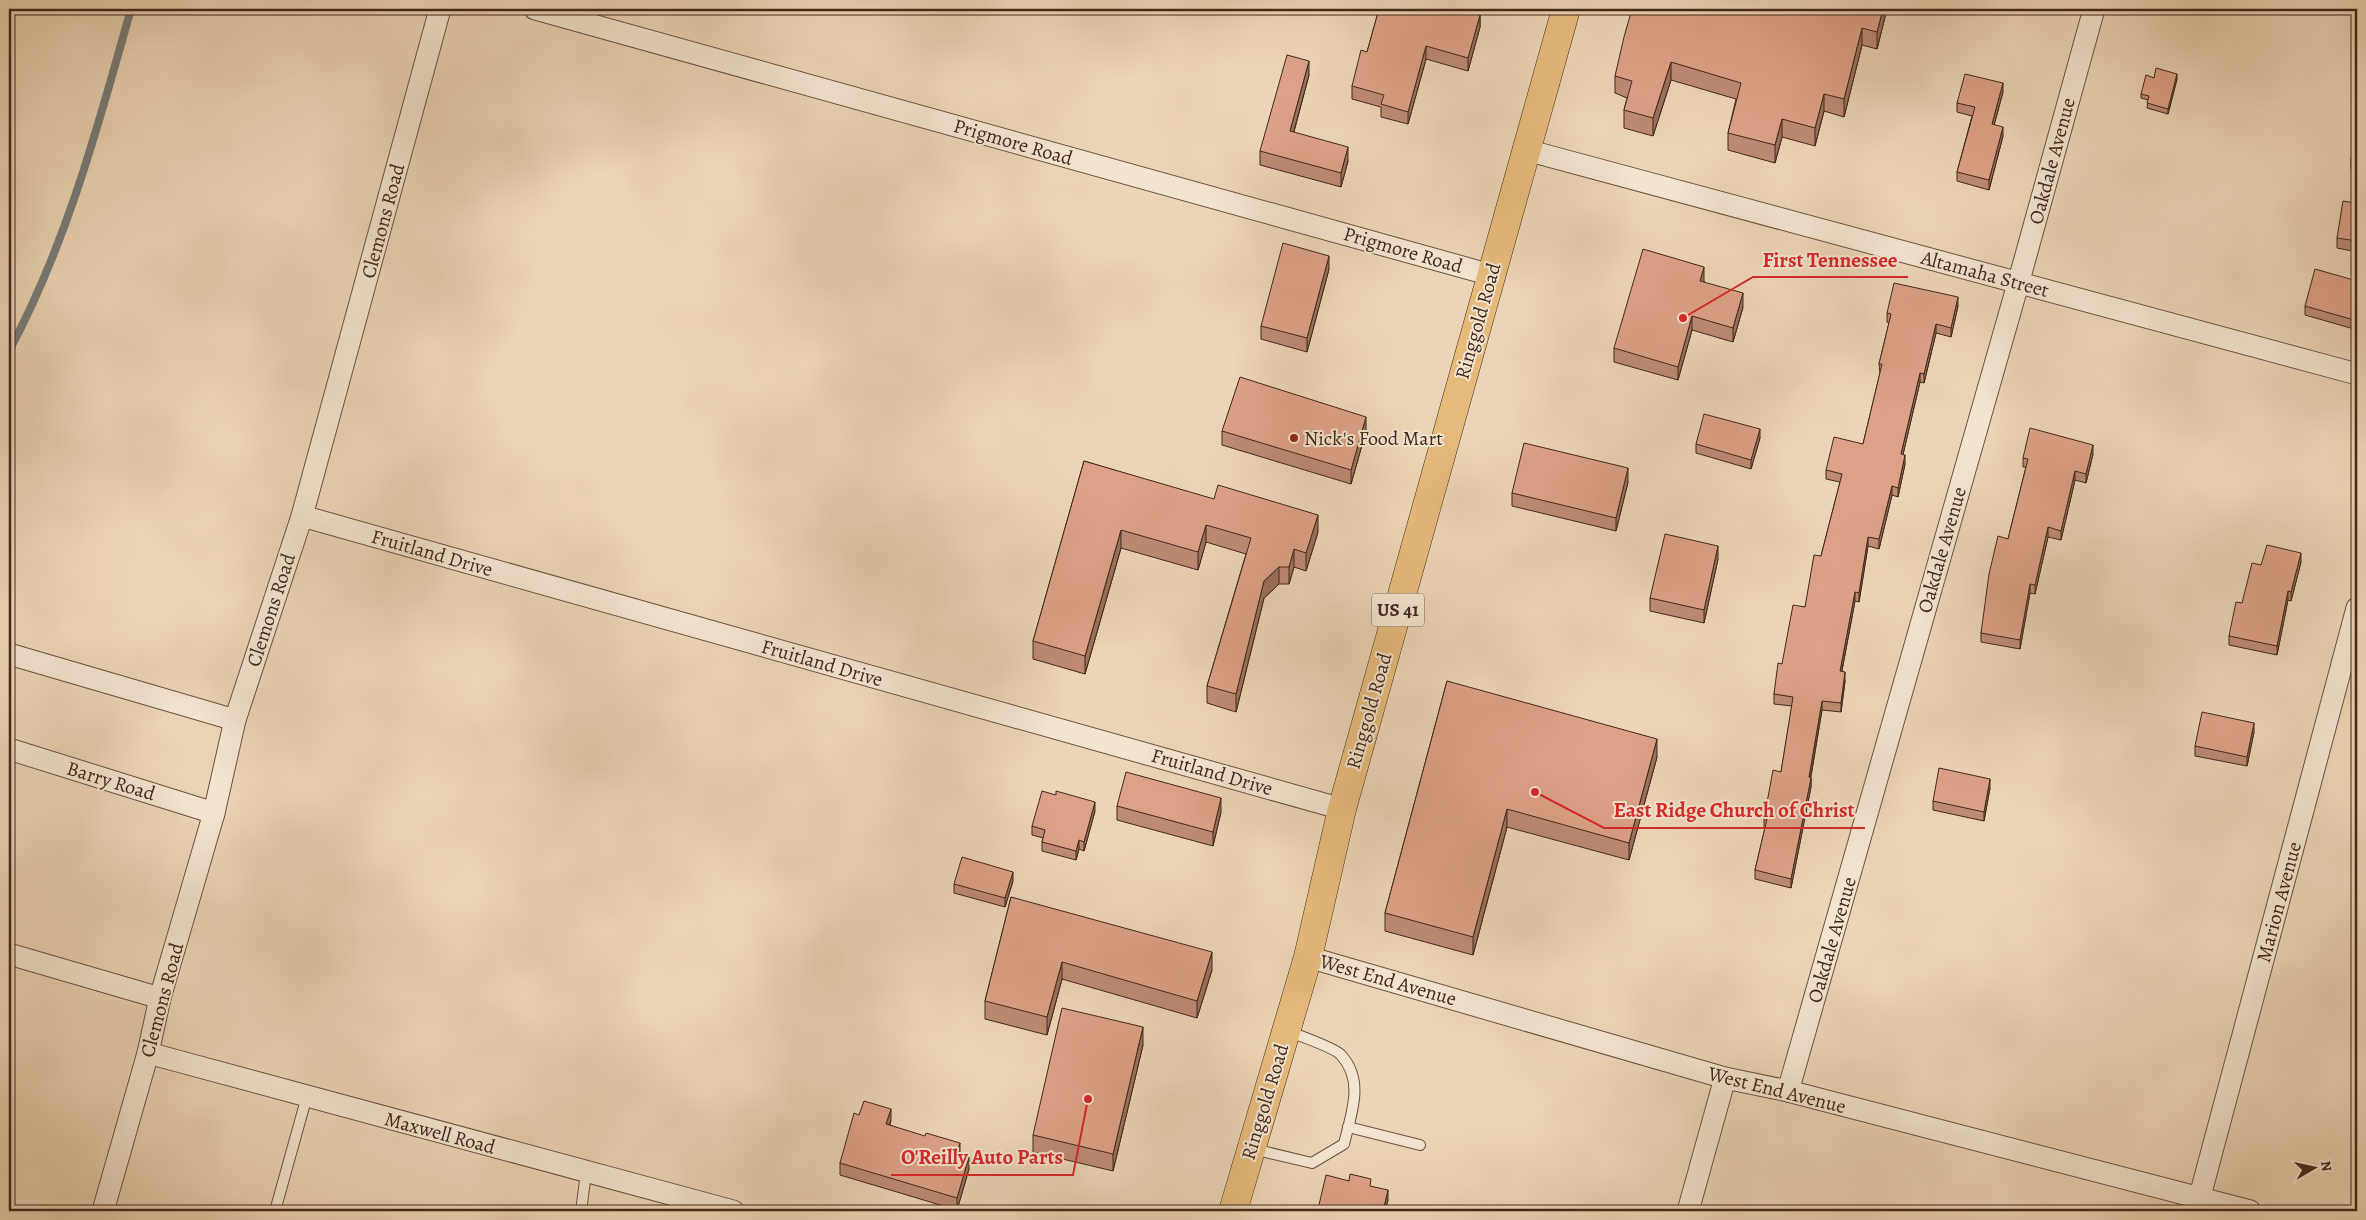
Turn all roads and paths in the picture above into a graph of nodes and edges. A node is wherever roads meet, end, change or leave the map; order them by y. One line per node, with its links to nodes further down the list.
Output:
1 (440, 9): 9 (street, Clemons Road)
2 (535, 9): 6 (street, Prigmore Road)
3 (1566, 9): 5 (main road, Ringgold Road / US 41)
4 (2094, 9): 7 (street, Oakdale Avenue)
5 (1526, 150): 6 (main road, Ringgold Road / US 41); 7 (street, Altamaha Street)
6 (1491, 274): 14 (main road, Ringgold Road / US 41)
7 (2018, 284): 8 (street, Altamaha Street); 22 (street, Oakdale Avenue)
8 (2357, 374)
9 (302, 516): 12 (street, Clemons Road); 14 (street, Fruitland Drive)
10 (2357, 608): 28 (street, Marion Avenue)
11 (9, 654): 12 (street)
12 (235, 720): 15 (street, Clemons Road)
13 (9, 749): 15 (street, Barry Road)
14 (1342, 809): 17 (main road, Ringgold Road / US 41)
15 (214, 813): 18 (street, Clemons Road)
16 (9, 954): 18 (street)
17 (1308, 957): 19 (main road, Ringgold Road / US 41); 21 (street, West End Avenue)
18 (160, 998): 20 (street, Clemons Road)
19 (1286, 1030): 24 (lane); 26 (main road, Ringgold Road / US 41)
20 (148, 1053): 23 (street, Maxwell Road); 29 (street, Clemons Road)
21 (1725, 1078): 22 (street, West End Avenue); 34 (street)
22 (1788, 1091): 28 (street, West End Avenue)
23 (306, 1096): 27 (street, Maxwell Road); 30 (lane)
24 (1348, 1127): 25 (lane); 26 (lane)
25 (1420, 1145)
26 (1252, 1149): 33 (main road, Ringgold Road / US 41)
27 (586, 1173): 31 (lane); 32 (street, Maxwell Road)
28 (2200, 1196): 35 (street, West End Avenue)
29 (103, 1211)
30 (275, 1211)
31 (581, 1211)
32 (733, 1211)
33 (1233, 1211)
34 (1688, 1211)
35 (2250, 1211)

